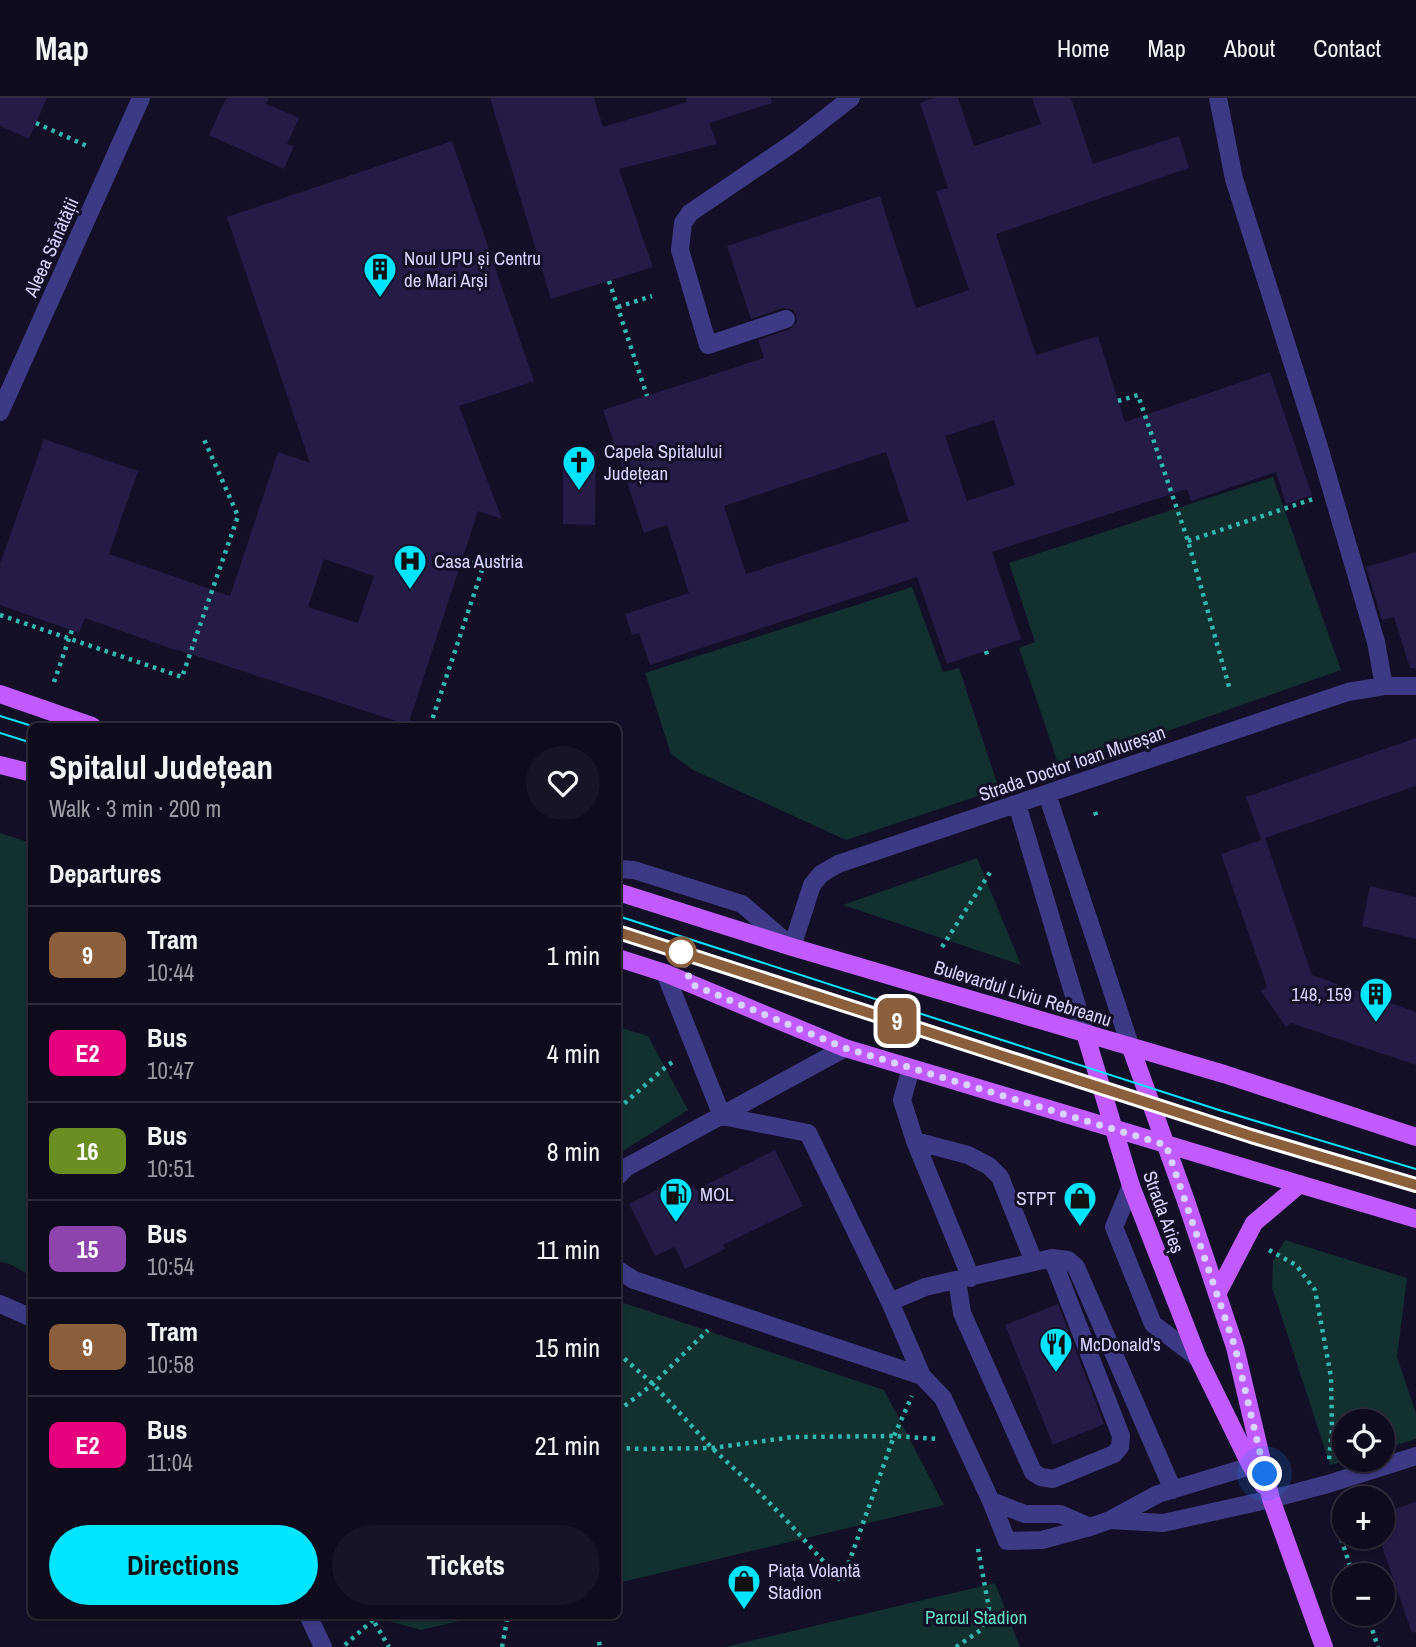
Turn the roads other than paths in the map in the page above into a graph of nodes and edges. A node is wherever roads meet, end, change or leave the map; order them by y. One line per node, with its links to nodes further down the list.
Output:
1 (141, 98): 5 (street, Aleea Sănătății)
2 (851, 98): 4 (street)
3 (1218, 98): 6 (street)
4 (786, 319)
5 (0, 412)
6 (1384, 685): 7 (street, Strada Doctor Ioan Mureșan); 12 (street, Strada Doctor Ioan Mureșan)
7 (1416, 685)
8 (0, 694): 9 (main road)
9 (83, 723)
10 (0, 765): 11 (main road)
11 (28, 772)
12 (1047, 794): 13 (street, Strada Doctor Ioan Mureșan); 21 (street, Strada Arieș)
13 (1017, 804): 16 (street, Strada Doctor Ioan Mureșan); 19 (street, Strada Arieș)
14 (621, 869): 16 (street)
15 (621, 893): 16 (main road, Bulevardul Liviu Rebreanu)
16 (792, 947): 19 (main road, Bulevardul Liviu Rebreanu)
17 (621, 959): 18 (main road)
18 (665, 973): 20 (main road); 23 (street)
19 (1085, 1033): 21 (main road, Bulevardul Liviu Rebreanu); 24 (main road, Strada Arieș)
20 (845, 1048): 22 (main road); 23 (street)
21 (1131, 1048): 25 (main road, Bulevardul Liviu Rebreanu); 27 (main road, Strada Arieș)
22 (911, 1068): 24 (main road); 26 (street)
23 (722, 1116): 28 (street); 37 (street)
24 (1114, 1129): 27 (main road); 30 (main road, Strada Arieș)
25 (1416, 1137)
26 (915, 1141): 33 (street); 35 (street)
27 (1166, 1145): 29 (main road); 36 (main road, Strada Arieș)
28 (621, 1172)
29 (1300, 1184): 31 (main road); 36 (main road)
30 (1131, 1186): 40 (main road, Strada Arieș); 40 (street)
31 (1416, 1219)
32 (1052, 1258): 33 (street); 35 (street); 44 (street)
33 (1034, 1262): 35 (street)
34 (621, 1272): 41 (street)
35 (964, 1279): 37 (street)
36 (1217, 1294): 45 (main road, Strada Arieș)
37 (890, 1302): 41 (street)
38 (0, 1304): 39 (street)
39 (28, 1316)
40 (1198, 1358): 43 (main road, Strada Arieș)
41 (922, 1376): 46 (street)
42 (1416, 1456): 45 (street)
43 (1251, 1466): 44 (street); 45 (main road, Strada Arieș)
44 (1173, 1490): 47 (street)
45 (1271, 1499): 47 (street); 51 (main road, Strada Arieș)
46 (991, 1501): 48 (street); 48 (street)
47 (1110, 1520): 48 (street)
48 (1090, 1527)
49 (310, 1619): 50 (street)
50 (323, 1647)
51 (1324, 1647)

